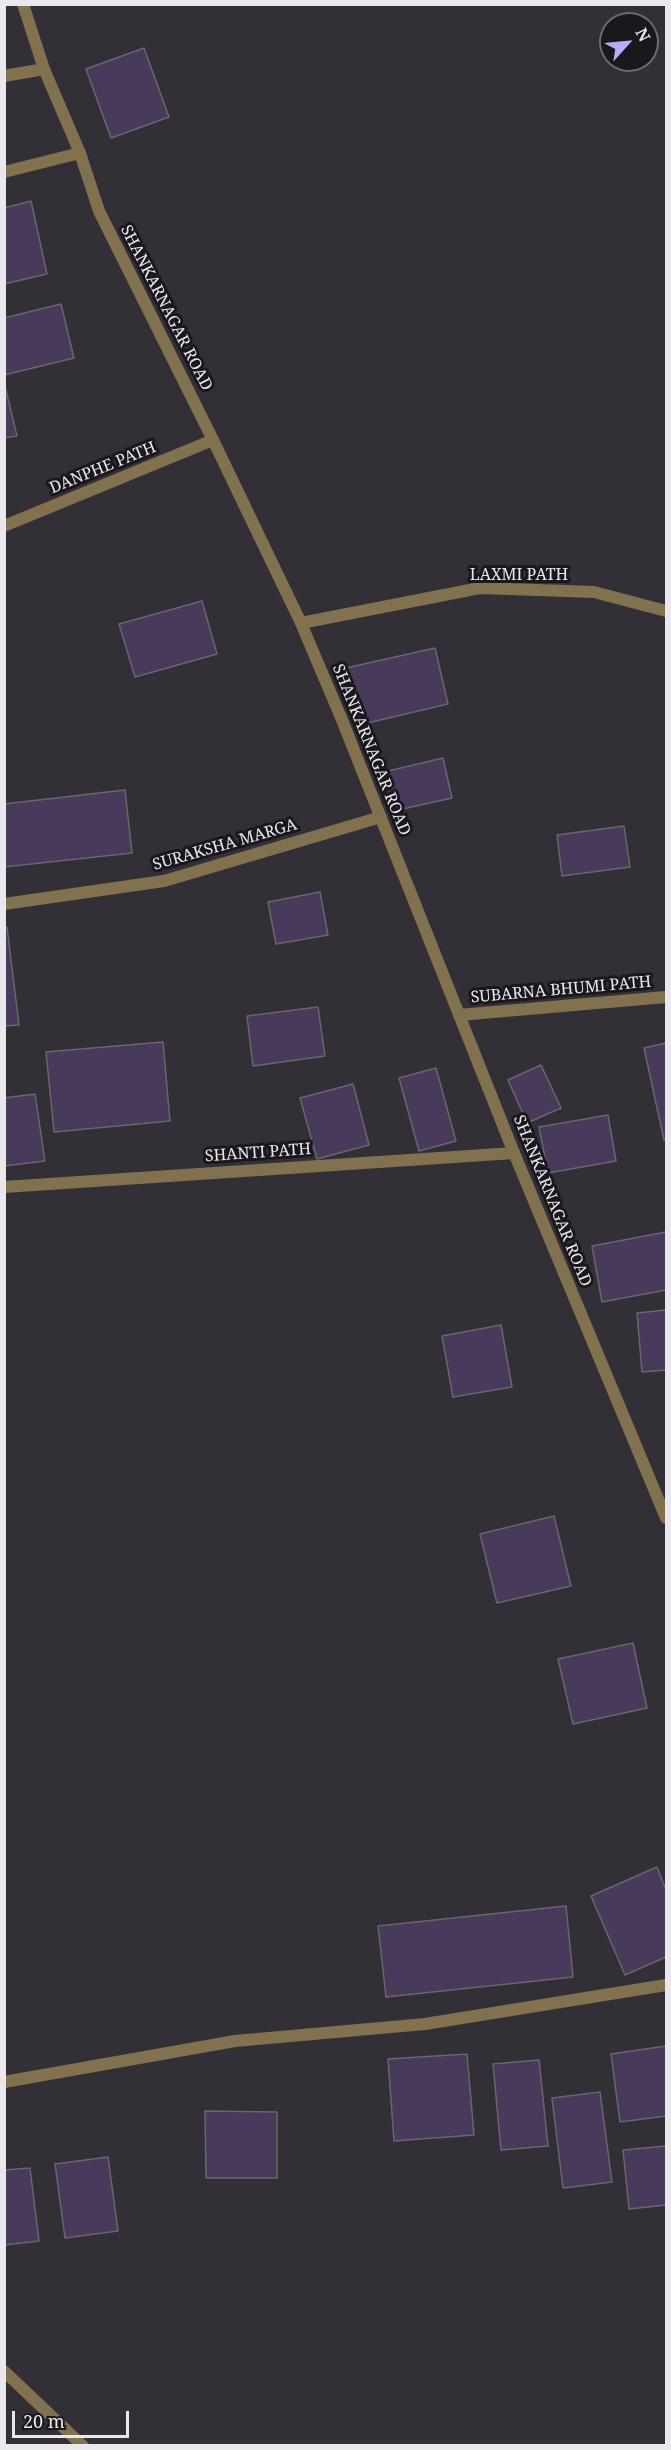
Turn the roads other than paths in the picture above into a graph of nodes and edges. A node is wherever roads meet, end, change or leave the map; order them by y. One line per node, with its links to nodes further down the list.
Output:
1 (23, 4): 2 (street, SHANKARNAGAR ROAD)
2 (44, 69): 3 (street); 4 (street, SHANKARNAGAR ROAD)
3 (4, 76)
4 (80, 153): 5 (street); 6 (street, SHANKARNAGAR ROAD)
5 (4, 172)
6 (213, 440): 7 (street, DANPHE PATH); 9 (street, SHANKARNAGAR ROAD)
7 (4, 526)
8 (666, 611): 9 (street, LAXMI PATH)
9 (301, 623): 10 (street, SHANKARNAGAR ROAD)
10 (381, 817): 11 (street, SURAKSHA MARGA); 13 (street, SHANKARNAGAR ROAD)
11 (4, 904)
12 (666, 997): 13 (street, SUBARNA BHUMI PATH)
13 (459, 1016): 14 (street, SHANKARNAGAR ROAD)
14 (514, 1153): 15 (street, SHANTI PATH); 16 (street, SHANKARNAGAR ROAD)
15 (4, 1187)
16 (666, 1518)
17 (666, 1985): 18 (street)
18 (4, 2082)
19 (4, 2371): 20 (street)
20 (83, 2445)

